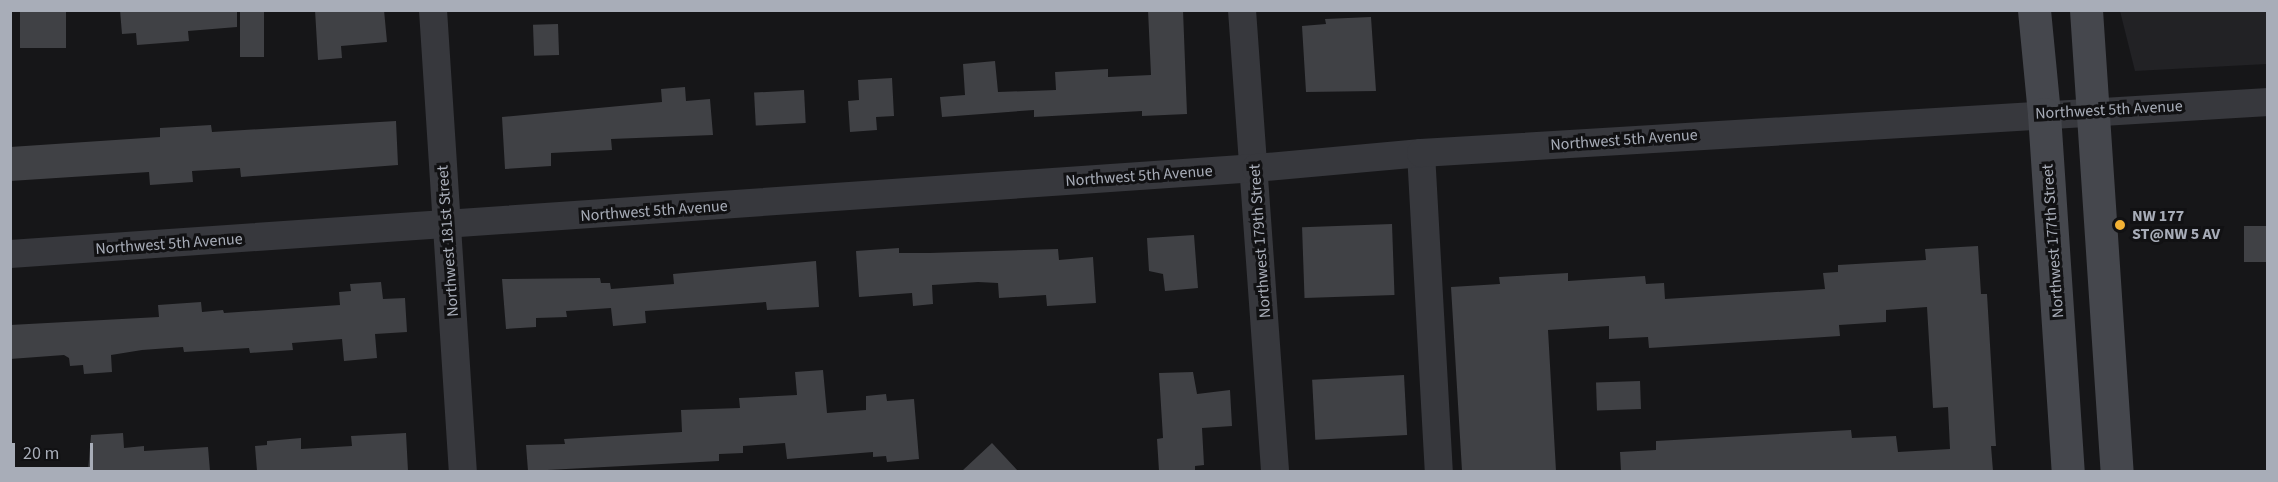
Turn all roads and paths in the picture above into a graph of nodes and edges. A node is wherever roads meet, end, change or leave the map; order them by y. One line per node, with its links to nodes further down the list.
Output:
1 (433, 10): 10 (street, Northwest 181st Street)
2 (1242, 10): 9 (street, Northwest 179th Street)
3 (2034, 10): 7 (street, Northwest 177th Street)
4 (2086, 10): 6 (street)
5 (2268, 102): 6 (street, Northwest 5th Avenue)
6 (2094, 111): 7 (street, Northwest 5th Avenue); 16 (street)
7 (2044, 114): 8 (street, Northwest 5th Avenue); 15 (street, Northwest 177th Street)
8 (1421, 153): 9 (street, Northwest 5th Avenue); 14 (street)
9 (1256, 168): 10 (street, Northwest 5th Avenue); 13 (street, Northwest 179th Street)
10 (447, 225): 11 (street, Northwest 5th Avenue); 12 (street, Northwest 181st Street)
11 (10, 254)
12 (463, 471)
13 (1275, 471)
14 (1439, 471)
15 (2068, 471)
16 (2116, 471)

